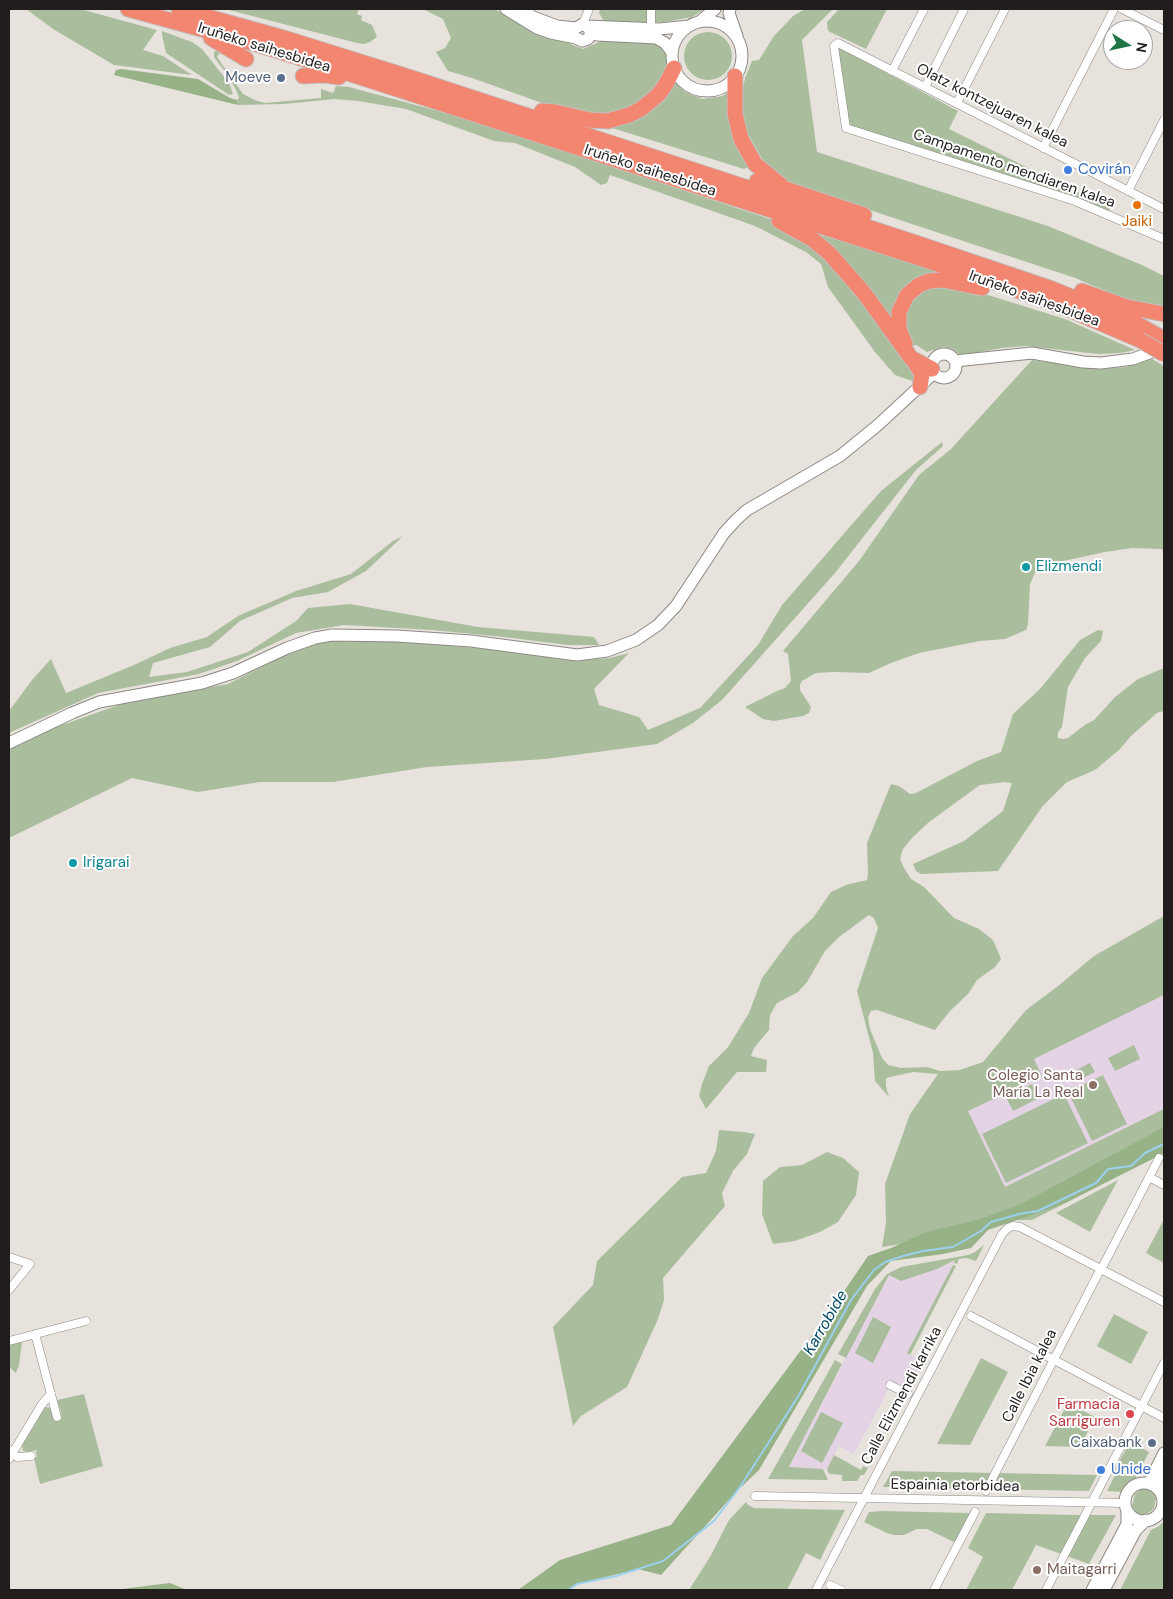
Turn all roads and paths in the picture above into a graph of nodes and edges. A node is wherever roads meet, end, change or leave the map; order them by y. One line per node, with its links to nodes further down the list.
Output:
1 (128, 9): 17 (highway, Iruñeko saihesbidea)
2 (179, 9): 14 (highway, Iruñeko saihesbidea)
3 (506, 9): 18 (street)
4 (523, 9): 18 (street)
5 (589, 9): 18 (street)
6 (651, 9): 15 (street)
7 (715, 9): 16 (street)
8 (730, 9): 20 (street)
9 (924, 9): 25 (street)
10 (964, 9): 29 (street)
11 (1006, 9): 30 (street)
12 (1114, 9): 33 (street)
13 (1122, 9): 19 (street)
14 (212, 18): 31 (highway); 41 (highway, Iruñeko saihesbidea)
15 (651, 24)
16 (694, 24): 18 (street); 20 (street); 22 (street)
17 (196, 27): 23 (highway); 28 (highway, Iruñeko saihesbidea)
18 (582, 30): 22 (street)
19 (1164, 30)
20 (739, 43): 27 (street)
21 (834, 46): 25 (street, Olatz kontzejuaren kalea); 38 (street, Campamento mendiaren kalea)
22 (672, 52): 24 (street)
23 (246, 59)
24 (674, 68): 27 (street); 31 (highway)
25 (892, 71): 29 (street, Olatz kontzejuaren kalea)
26 (303, 76): 28 (highway)
27 (735, 76): 35 (highway)
28 (368, 79): 34 (highway, Iruñeko saihesbidea)
29 (925, 87): 30 (street, Olatz kontzejuaren kalea)
30 (957, 103): 33 (street, Olatz kontzejuaren kalea)
31 (542, 111): 35 (highway)
32 (1164, 120): 36 (street)
33 (1043, 148): 36 (street, Olatz kontzejuaren kalea)
34 (674, 178): 42 (highway, Iruñeko saihesbidea); 47 (highway)
35 (786, 189): 39 (highway)
36 (1128, 191): 37 (street, Olatz kontzejuaren kalea)
37 (1164, 209)
38 (1164, 239)
39 (1101, 297): 40 (highway); 41 (highway)
40 (1164, 314)
41 (1137, 324): 43 (highway, Iruñeko saihesbidea)
42 (1123, 332): 43 (highway, Iruñeko saihesbidea); 49 (highway)
43 (1145, 336): 44 (highway, Iruñeko saihesbidea); 46 (highway, Iruñeko saihesbidea, bridge)
44 (1164, 339)
45 (1164, 348): 48 (street)
46 (1164, 354)
47 (912, 360): 49 (highway); 50 (highway)
48 (955, 365): 49 (street); 49 (street)
49 (935, 370): 50 (street); 51 (street)
50 (920, 387): 51 (street)
51 (904, 402): 52 (street)
52 (9, 743)
53 (1159, 1158): 54 (street)
54 (1149, 1177): 55 (street); 57 (street)
55 (1164, 1185)
56 (9, 1257): 59 (street)
57 (1104, 1264)
58 (1098, 1274): 65 (street, Calle Ibia kalea)
59 (9, 1290)
60 (1164, 1302): 80 (street, Calle Elizmendi karrika)
61 (971, 1316): 65 (street)
62 (86, 1321): 63 (street)
63 (35, 1334): 64 (street); 68 (street)
64 (9, 1341)
65 (1054, 1360): 70 (street); 78 (street, Calle Ibia kalea)
66 (1164, 1363): 70 (street)
67 (890, 1385): 69 (street, Calle Elizmendi karrika)
68 (51, 1394): 71 (street); 74 (street)
69 (908, 1394)
70 (1142, 1406): 72 (street); 89 (street)
71 (58, 1417)
72 (1164, 1418)
73 (1164, 1452): 77 (street)
74 (10, 1454): 75 (street)
75 (31, 1456)
76 (1164, 1473): 77 (street)
77 (1153, 1486): 81 (street); 82 (street)
78 (986, 1491)
79 (755, 1496): 80 (street, Espainia etorbidea)
80 (864, 1498): 82 (street, Espainia etorbidea); 86 (street, Calle Elizmendi karrika)
81 (1164, 1501): 84 (street)
82 (1126, 1507): 84 (street); 90 (street)
83 (975, 1512): 88 (street)
84 (1146, 1520): 91 (street)
85 (830, 1585): 87 (street)
86 (816, 1590)
87 (841, 1590)
88 (934, 1590)
89 (1046, 1590)
90 (1092, 1590)
91 (1104, 1590)

